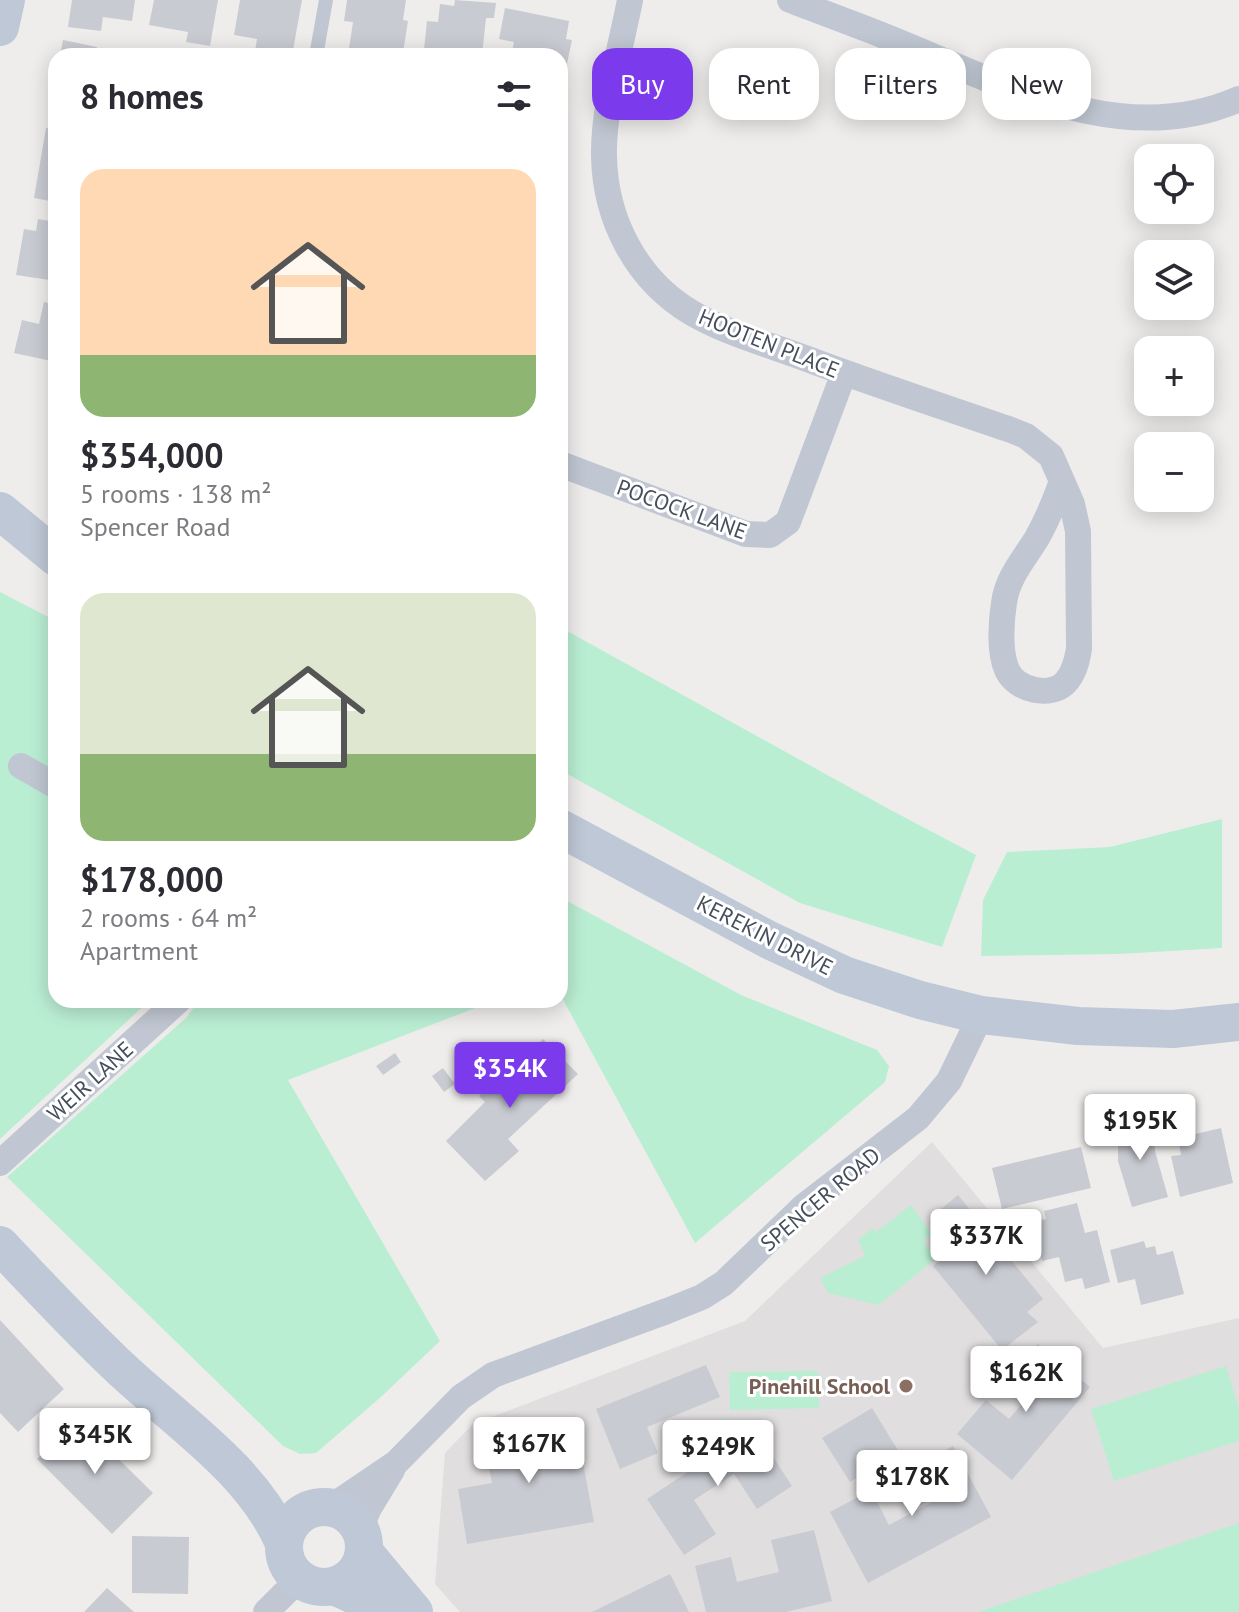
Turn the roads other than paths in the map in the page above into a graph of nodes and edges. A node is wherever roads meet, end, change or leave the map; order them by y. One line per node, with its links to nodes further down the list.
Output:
1 (6, 0): 5 (street)
2 (326, 0): 6 (lane)
3 (630, 0): 8 (street, HOOTEN PLACE)
4 (790, 0): 7 (street)
5 (0, 27)
6 (317, 48)
7 (1239, 99)
8 (844, 373): 9 (street, POCOCK LANE); 10 (street, HOOTEN PLACE)
9 (568, 467)
10 (1062, 481): 10 (street, HOOTEN PLACE)
11 (0, 511): 13 (street)
12 (0, 543): 14 (street)
13 (48, 551)
14 (48, 555)
15 (21, 766): 16 (street)
16 (48, 781)
17 (568, 832): 19 (street, KEREKIN DRIVE)
18 (170, 1008): 21 (street, WEIR LANE)
19 (981, 1015): 20 (street); 24 (street, SPENCER ROAD)
20 (1239, 1022)
21 (0, 1163)
22 (0, 1245): 23 (street)
23 (248, 1486): 24 (street); 25 (street)
24 (341, 1524): 25 (street); 26 (street); 29 (street)
25 (283, 1541): 26 (street)
26 (316, 1582): 27 (street); 28 (street)
27 (266, 1612)
28 (371, 1612)
29 (414, 1612)

